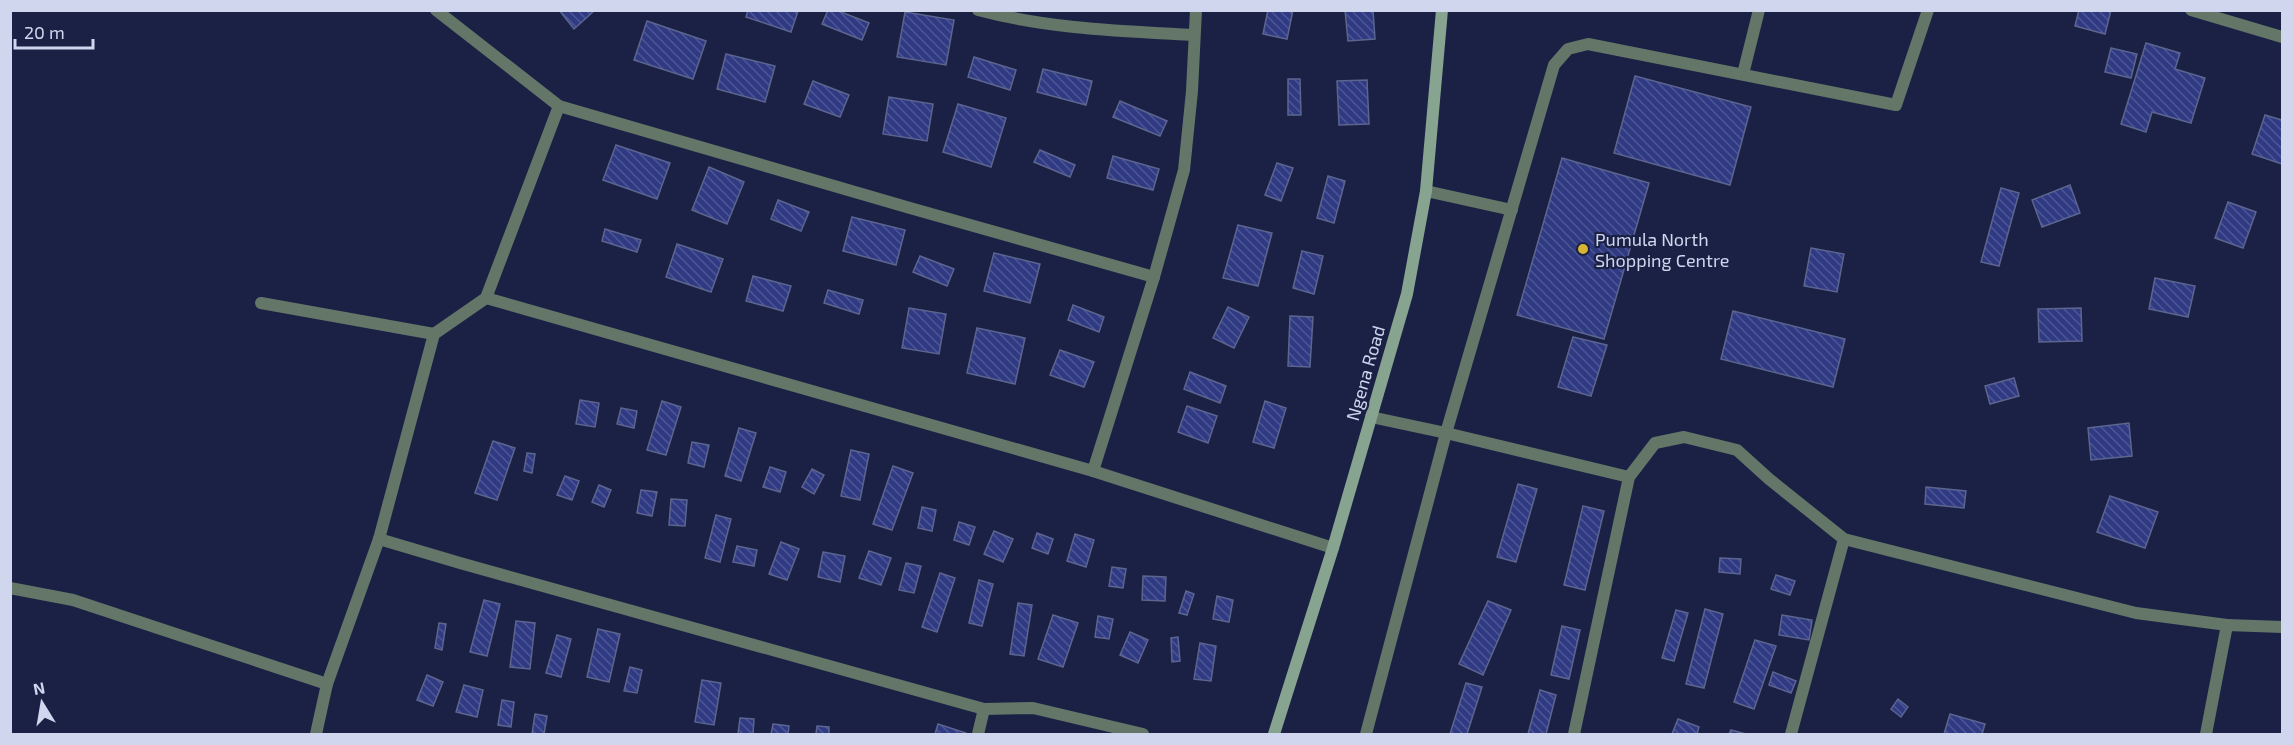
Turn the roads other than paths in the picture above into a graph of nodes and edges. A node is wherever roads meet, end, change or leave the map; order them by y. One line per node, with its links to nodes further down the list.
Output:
1 (436, 10): 11 (street)
2 (978, 10): 8 (street)
3 (1196, 10): 8 (street)
4 (1442, 10): 12 (street, Ngena Road)
5 (1759, 10): 10 (street)
6 (1928, 10): 10 (street)
7 (2191, 10): 9 (street)
8 (1194, 35): 14 (street)
9 (2283, 38)
10 (1743, 74): 13 (street)
11 (560, 106): 14 (street); 15 (street)
12 (1426, 191): 13 (street); 18 (street, Ngena Road)
13 (1512, 210): 19 (street)
14 (1154, 277): 20 (street)
15 (486, 298): 17 (street); 20 (street)
16 (261, 303): 17 (street)
17 (434, 333): 22 (street)
18 (1371, 417): 19 (street); 24 (street, Ngena Road)
19 (1446, 433): 21 (street); 34 (street)
20 (1093, 471): 24 (street)
21 (1629, 477): 23 (street); 35 (street)
22 (380, 539): 28 (street); 29 (street)
23 (1844, 539): 26 (street); 36 (street)
24 (1334, 548): 33 (street, Ngena Road)
25 (10, 588): 28 (street)
26 (2227, 625): 27 (street); 37 (street)
27 (2283, 627)
28 (327, 684): 30 (street)
29 (984, 709): 31 (street); 32 (street)
30 (316, 735)
31 (978, 735)
32 (1143, 735)
33 (1274, 735)
34 (1366, 735)
35 (1574, 735)
36 (1791, 735)
37 (2206, 735)

